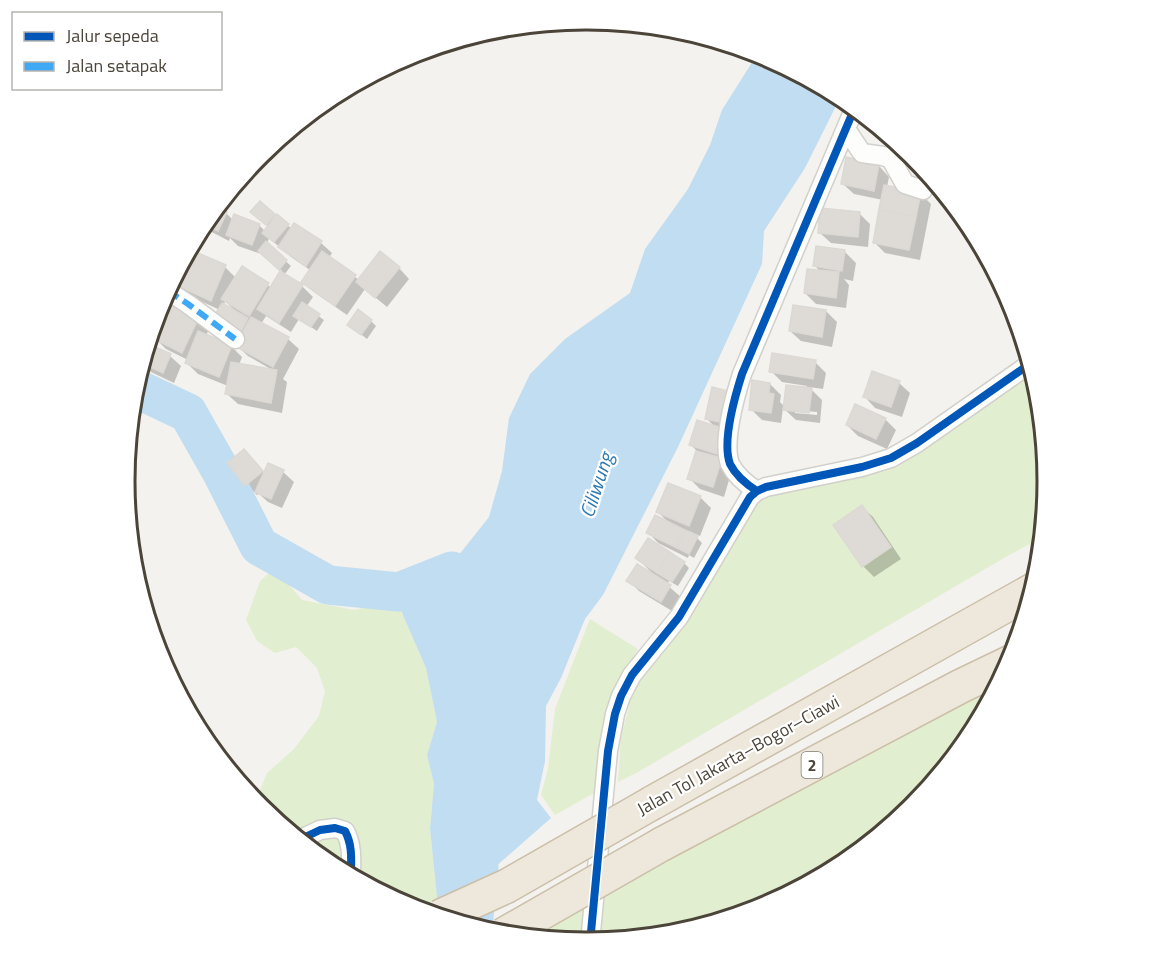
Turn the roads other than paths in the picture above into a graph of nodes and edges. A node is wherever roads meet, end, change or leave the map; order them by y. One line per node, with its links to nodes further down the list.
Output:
1 (851, 115): 2 (street)
2 (846, 129): 3 (street); 7 (street)
3 (923, 190)
4 (176, 296): 5 (street)
5 (235, 339)
6 (1024, 368): 7 (street)
7 (757, 491): 14 (street)
8 (1024, 595): 12 (highway, Jalan Tol Jakarta–Bogor–Ciawi, bridge)
9 (998, 668): 13 (highway, 2, bridge)
10 (307, 836): 11 (street)
11 (351, 867)
12 (451, 912)
13 (517, 927)
14 (591, 933)

